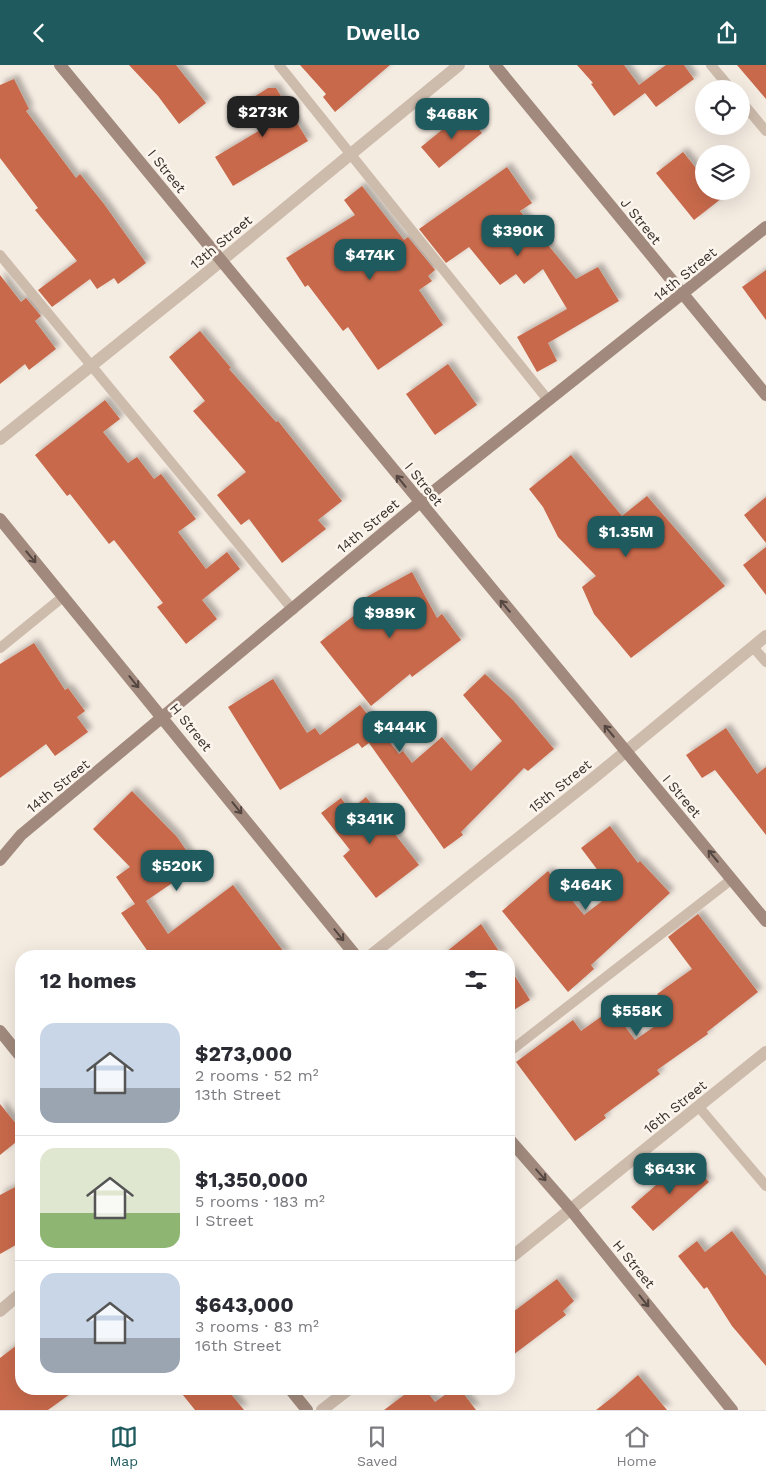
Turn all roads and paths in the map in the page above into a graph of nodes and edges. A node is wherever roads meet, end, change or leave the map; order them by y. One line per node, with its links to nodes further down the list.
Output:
1 (60, 65): 12 (main road, I Street)
2 (279, 65): 9 (lane)
3 (459, 65): 9 (street, 13th Street)
4 (494, 65): 13 (main road, J Street)
5 (711, 65): 6 (lane)
6 (724, 80)
7 (750, 112): 8 (lane)
8 (766, 131)
9 (352, 154): 12 (street, 13th Street); 16 (lane)
10 (766, 227): 13 (main road, 14th Street)
11 (0, 255): 14 (lane)
12 (222, 261): 14 (street, 13th Street); 18 (main road, I Street, one-way to 12)
13 (682, 295): 15 (main road, J Street); 16 (main road, 14th Street)
14 (92, 366): 17 (street, 13th Street); 21 (lane)
15 (766, 395)
16 (548, 400): 18 (main road, 14th Street)
17 (0, 439)
18 (419, 503): 21 (main road, 14th Street); 27 (main road, I Street, one-way to 18)
19 (0, 519): 20 (main road, H Street, one-way to 20)
20 (64, 596): 24 (lane); 26 (main road, H Street, one-way to 26)
21 (293, 610): 26 (main road, 14th Street)
22 (766, 635): 23 (street, 15th Street)
23 (753, 647): 25 (lane); 27 (street, 15th Street)
24 (0, 648)
25 (766, 662)
26 (164, 718): 28 (main road, 14th Street); 31 (main road, H Street, one-way to 31)
27 (625, 751): 29 (main road, I Street, one-way to 27); 32 (street, 15th Street)
28 (0, 860)
29 (732, 879): 30 (main road, I Street); 34 (lane)
30 (766, 921)
31 (351, 950)
32 (377, 950)
33 (0, 1031): 35 (main road)
34 (515, 1047)
35 (15, 1050)
36 (766, 1051): 37 (street, 16th Street)
37 (698, 1107): 39 (lane); 40 (street, 16th Street)
38 (515, 1146): 40 (main road, H Street, one-way to 40)
39 (766, 1186)
40 (571, 1210): 41 (street, 16th Street); 48 (main road, H Street, one-way to 48)
41 (515, 1254)
42 (15, 1298): 43 (street)
43 (0, 1311)
44 (295, 1395): 46 (main road)
45 (341, 1395): 47 (street)
46 (307, 1410)
47 (322, 1410)
48 (732, 1410)

